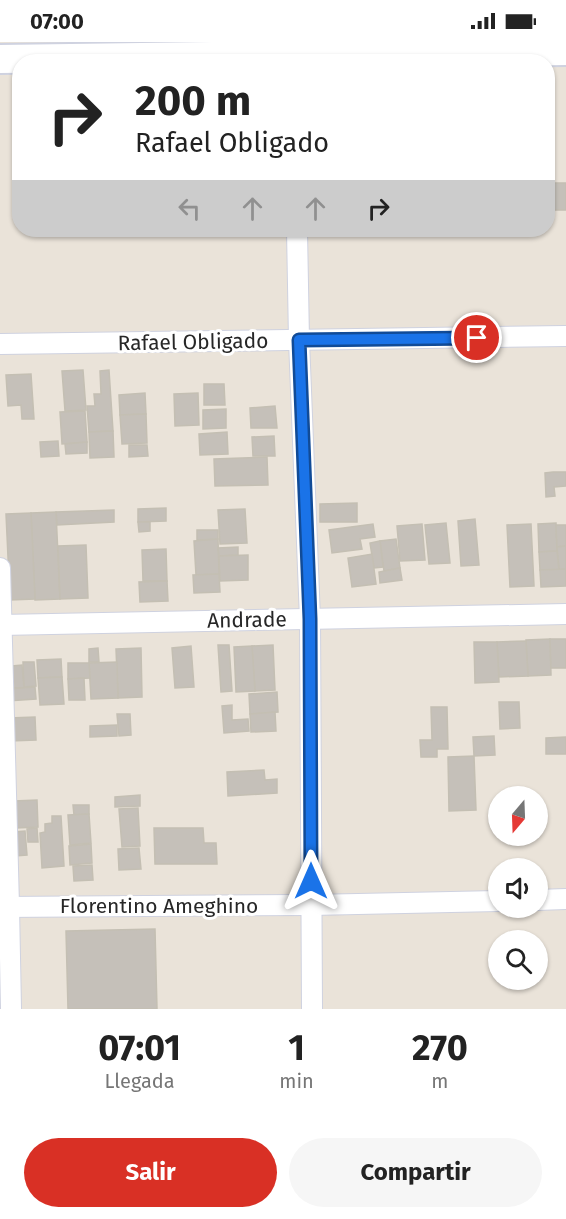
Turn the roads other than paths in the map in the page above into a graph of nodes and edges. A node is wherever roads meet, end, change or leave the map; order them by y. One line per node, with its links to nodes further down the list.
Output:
1 (340, 48): 2 (main road); 3 (main road)
2 (566, 51)
3 (312, 54)
4 (297, 237): 6 (street)
5 (566, 336): 6 (street, Rafael Obligado)
6 (299, 340): 7 (street, Rafael Obligado); 10 (street)
7 (0, 344)
8 (0, 568): 11 (street)
9 (566, 614): 10 (street, Andrade)
10 (310, 619): 11 (street, Andrade); 15 (street)
11 (1, 625): 16 (street)
12 (566, 899): 13 (street)
13 (548, 900)
14 (488, 901): 15 (street, Florentino Ameghino)
15 (311, 905): 16 (street, Florentino Ameghino); 18 (street)
16 (5, 907): 17 (street)
17 (11, 1009)
18 (312, 1009)

